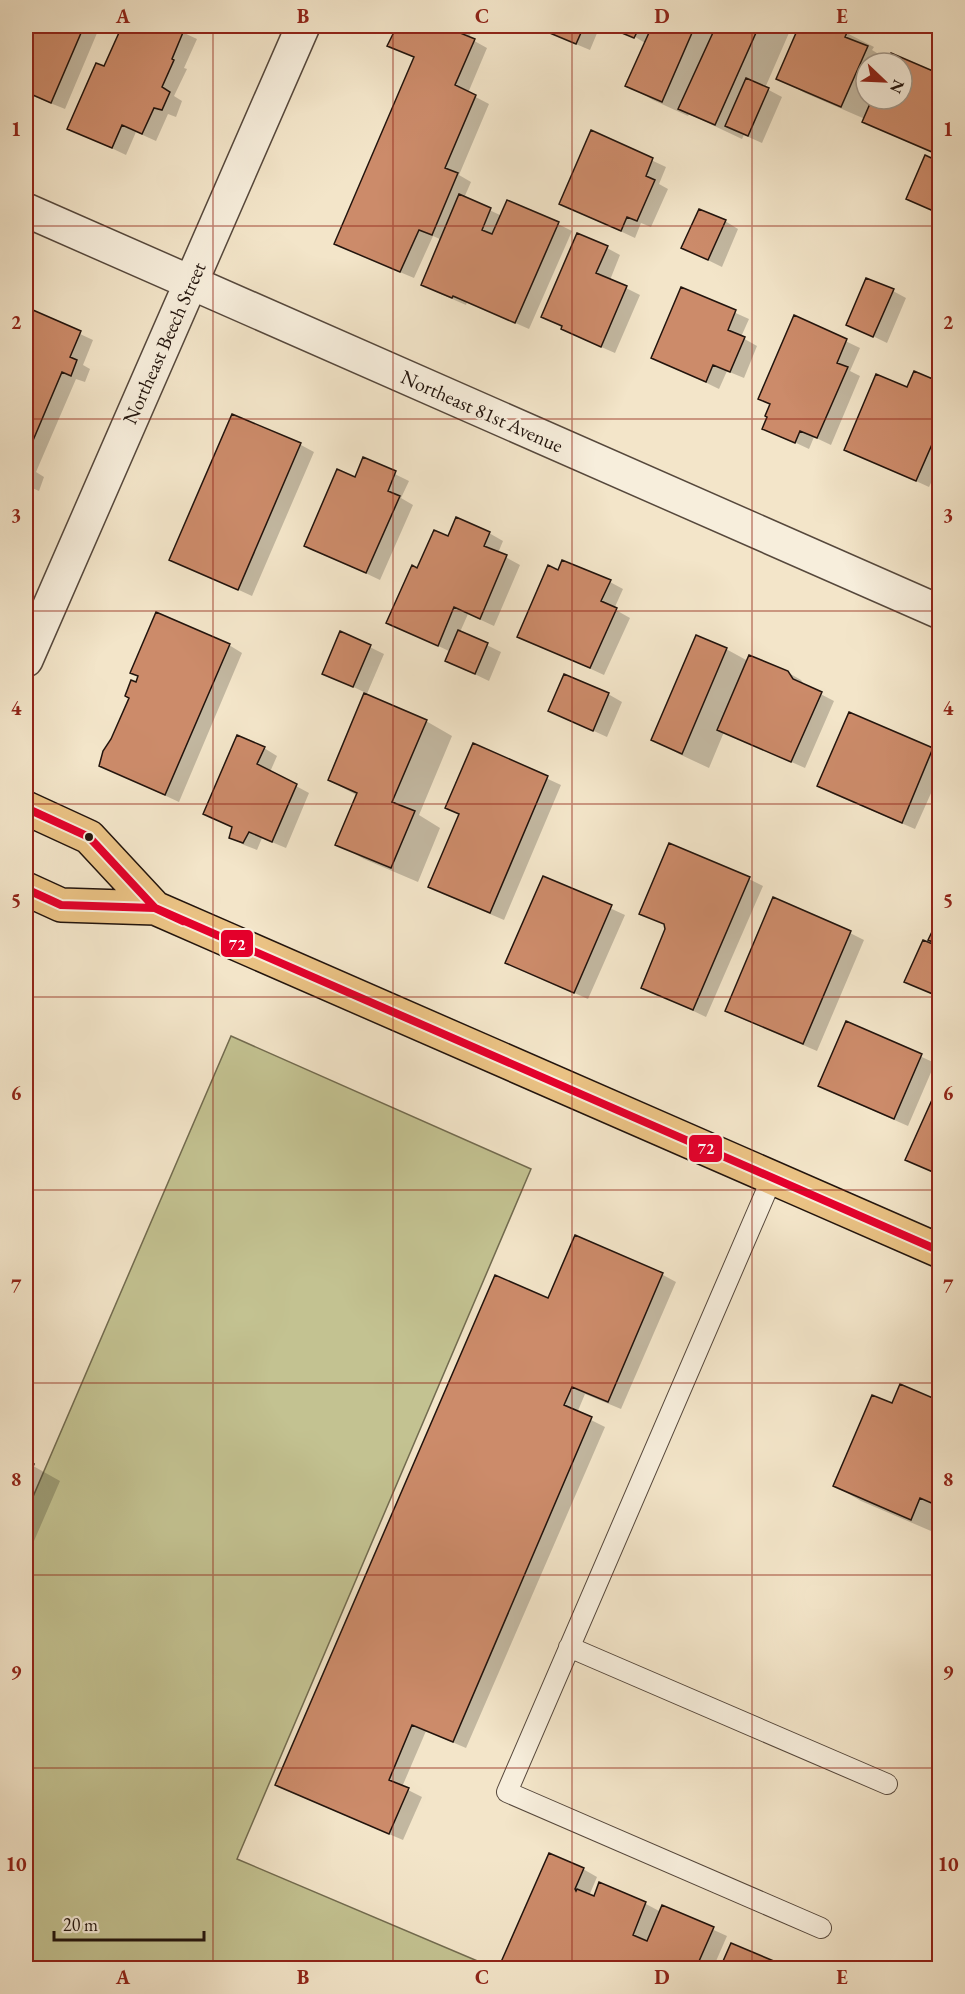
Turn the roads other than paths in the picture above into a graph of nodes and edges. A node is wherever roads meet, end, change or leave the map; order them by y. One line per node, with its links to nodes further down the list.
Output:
1 (303, 26): 3 (street, Northeast Beech Street)
2 (26, 210): 3 (street, Northeast 81st Avenue)
3 (190, 283): 4 (street, Northeast 81st Avenue); 5 (street, Northeast Beech Street)
4 (939, 612)
5 (26, 660)
6 (26, 808): 8 (main road)
7 (26, 889): 8 (main road)
8 (155, 908): 9 (main road)
9 (772, 1178): 10 (main road); 11 (lane)
10 (939, 1251)
11 (569, 1647): 12 (lane); 13 (lane)
12 (887, 1784)
13 (821, 1928)

